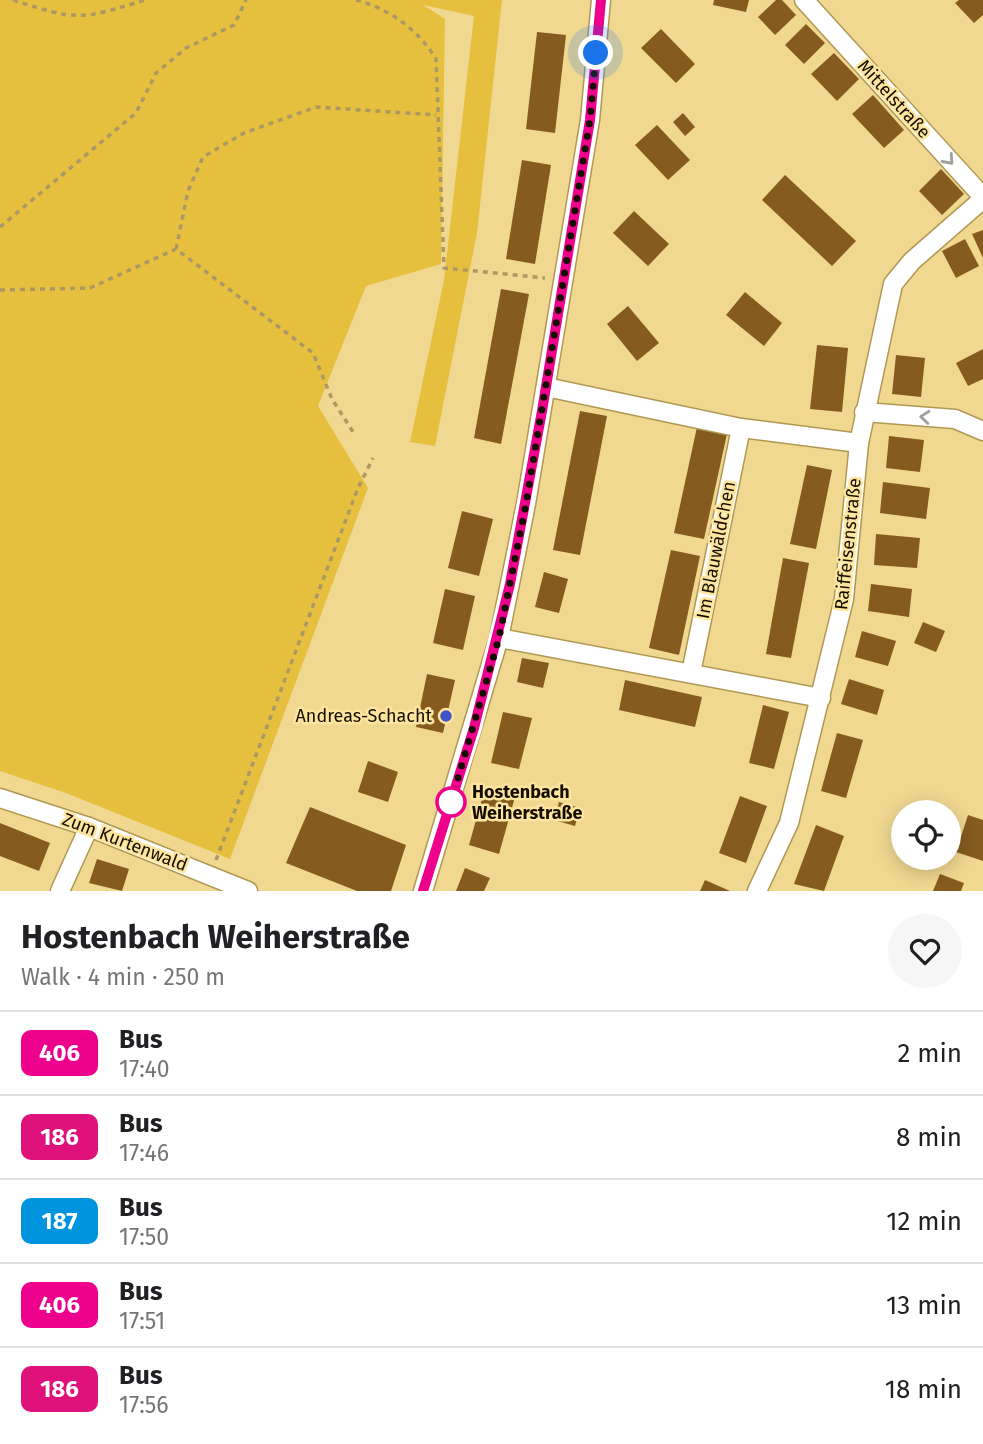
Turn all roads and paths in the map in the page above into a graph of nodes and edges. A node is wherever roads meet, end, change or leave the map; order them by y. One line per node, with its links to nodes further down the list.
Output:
1 (13, 0): 2 (path)
2 (145, 0)
3 (246, 0): 9 (path)
4 (356, 0): 7 (path)
5 (601, 0): 11 (street)
6 (804, 0): 8 (street, Mittelstraße, one-way to 8)
7 (436, 115): 10 (path); 11 (path)
8 (983, 198): 14 (street, Raiffeisenstraße)
9 (0, 227)
10 (176, 249): 12 (path); 17 (path)
11 (564, 280): 13 (street)
12 (0, 290)
13 (546, 387): 15 (street); 20 (street)
14 (864, 412): 16 (street, one-way to 14); 18 (street, Raiffeisenstraße)
15 (741, 428): 18 (street); 21 (street, Im Blauwäldchen)
16 (983, 431)
17 (355, 435)
18 (859, 443): 22 (street, Raiffeisenstraße)
19 (373, 458): 25 (path)
20 (499, 638): 21 (street); 28 (street)
21 (691, 673): 22 (street)
22 (821, 698): 29 (street, Raiffeisenstraße)
23 (0, 798): 24 (street, Zum Kurtenwald)
24 (89, 827): 25 (street, Zum Kurtenwald); 26 (street)
25 (212, 875): 27 (street, Zum Kurtenwald)
26 (60, 891)
27 (248, 891)
28 (423, 891)
29 (757, 891)

